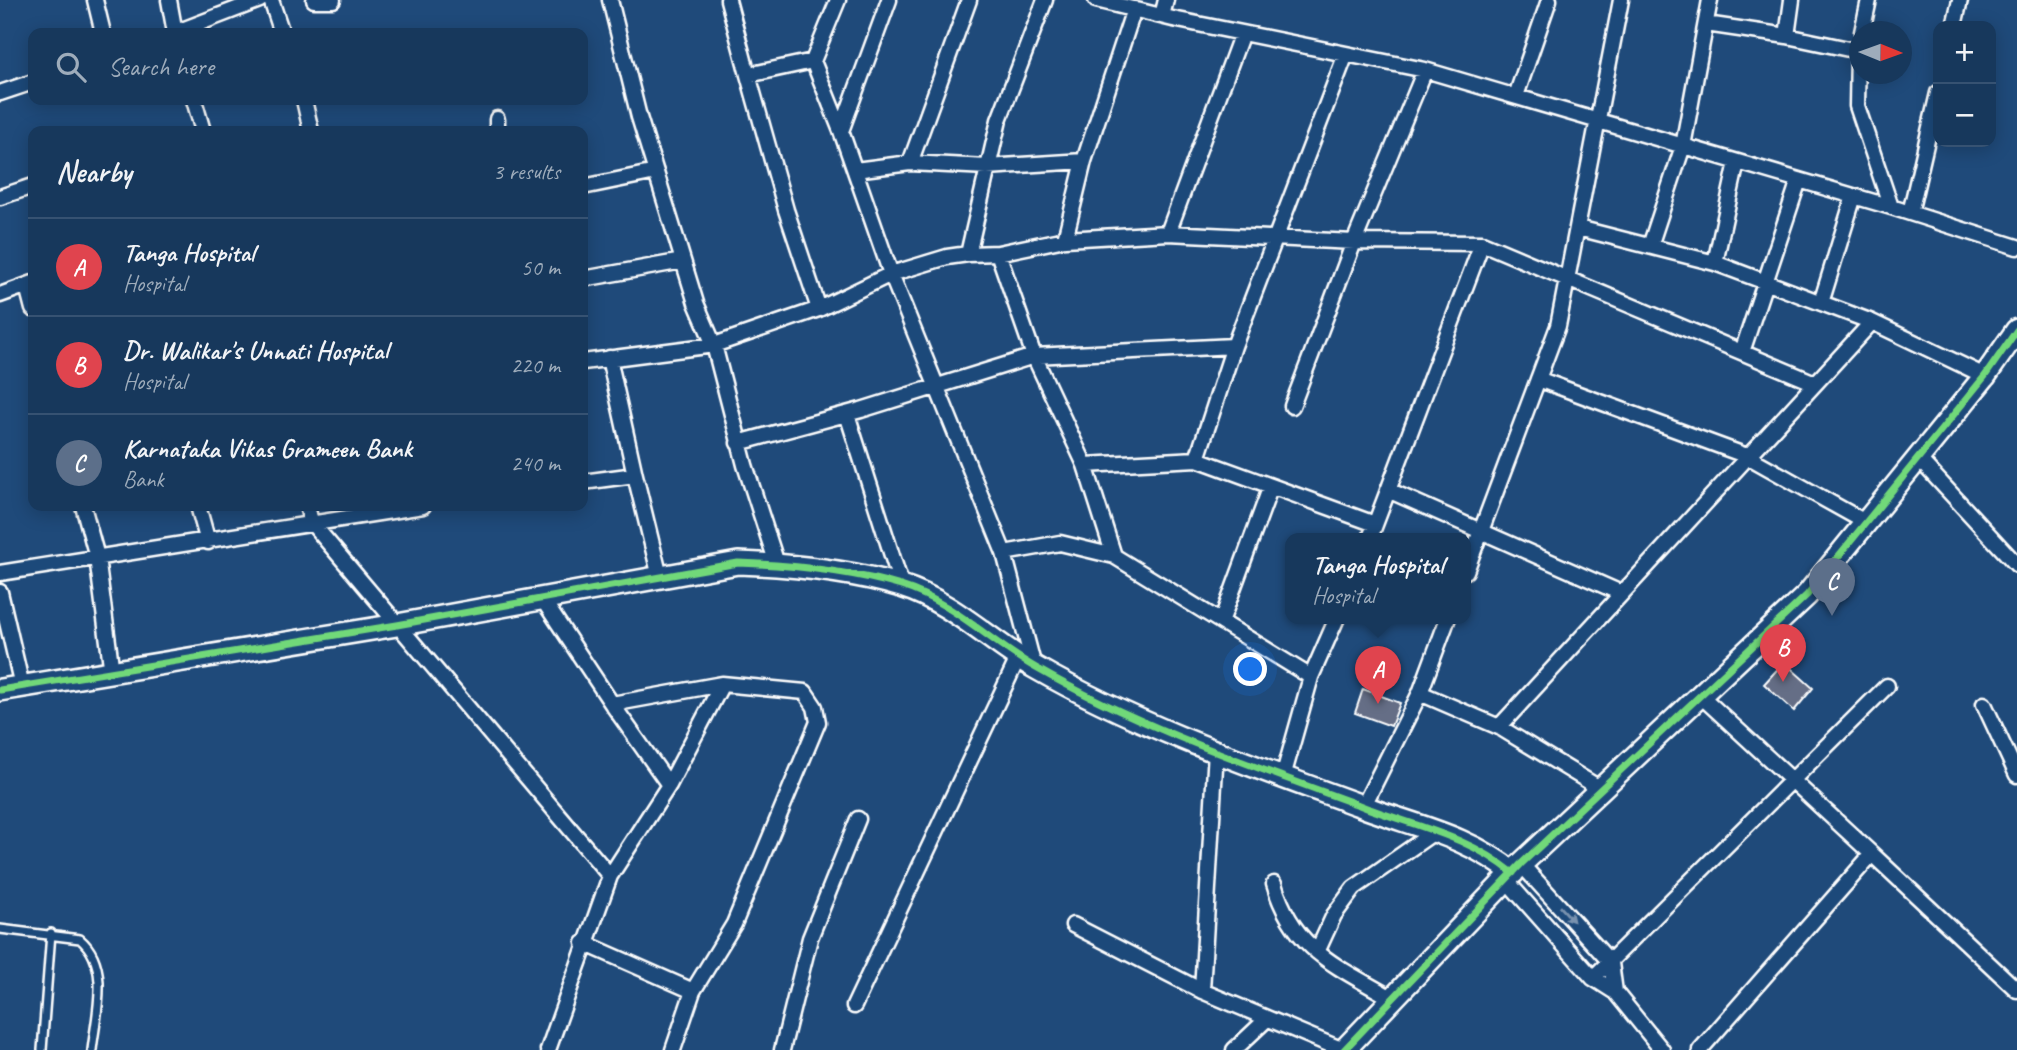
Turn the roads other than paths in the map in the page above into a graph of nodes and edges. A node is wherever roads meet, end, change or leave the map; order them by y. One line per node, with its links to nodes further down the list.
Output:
1 (96, 0): 26 (street)
2 (169, 0): 27 (street)
3 (260, 0): 28 (street)
4 (271, 0): 29 (street)
5 (314, 0): 6 (street)
6 (333, 0)
7 (610, 0): 54 (street)
8 (728, 0): 36 (street)
9 (838, 0): 34 (street)
10 (889, 0): 47 (street)
11 (969, 0): 51 (street)
12 (1045, 0): 52 (street)
13 (1097, 0): 21 (street)
14 (1166, 0): 22 (street)
15 (1548, 0): 40 (street)
16 (1621, 0): 44 (street)
17 (1710, 0): 25 (street)
18 (1792, 0): 31 (street)
19 (1869, 0): 23 (street)
20 (1960, 0): 24 (street)
21 (1134, 9): 22 (street); 49 (street)
22 (1162, 16): 30 (street)
23 (1864, 21)
24 (1955, 21)
25 (1706, 24): 31 (street); 48 (street)
26 (102, 28)
27 (174, 28)
28 (188, 28)
29 (280, 28)
30 (1242, 33): 33 (street); 63 (street)
31 (1787, 36): 32 (street)
32 (1849, 45)
33 (1346, 54): 35 (street); 65 (street)
34 (813, 61): 36 (street); 47 (street)
35 (1425, 70): 40 (street); 66 (street)
36 (748, 75): 81 (street)
37 (28, 84): 39 (street)
38 (1858, 84): 60 (street)
39 (0, 93)
40 (1516, 96): 44 (street)
41 (195, 105): 45 (street)
42 (305, 105): 46 (street)
43 (1933, 114): 61 (street)
44 (1596, 121): 48 (street); 62 (street)
45 (202, 126)
46 (309, 126)
47 (841, 131): 53 (street)
48 (1683, 146): 50 (street); 68 (street)
49 (1084, 161): 52 (street); 64 (street)
50 (1737, 162): 55 (street); 73 (street)
51 (910, 163): 52 (street); 53 (street)
52 (987, 167): 71 (street)
53 (855, 170): 74 (street)
54 (656, 172): 56 (street); 72 (street)
55 (1799, 180): 58 (street); 77 (street)
56 (588, 186)
57 (28, 188): 59 (street)
58 (1854, 196): 60 (street); 80 (street)
59 (0, 197)
60 (1891, 207): 61 (street)
61 (1910, 213): 69 (street)
62 (1578, 228): 68 (street); 75 (street)
63 (1168, 233): 64 (street); 65 (street)
64 (1065, 239): 70 (street)
65 (1275, 240): 66 (street); 85 (street)
66 (1354, 242): 67 (street); 94 (street)
67 (1482, 243): 75 (street); 104 (street)
68 (1650, 246): 73 (street)
69 (2017, 247)
70 (998, 253): 71 (street); 87 (street)
71 (968, 254): 74 (street)
72 (683, 261): 76 (street); 84 (street)
73 (1715, 263): 77 (street)
74 (891, 274): 81 (street); 93 (street)
75 (1569, 277): 86 (street); 91 (street)
76 (588, 278)
77 (1766, 282): 80 (street); 86 (street)
78 (28, 286): 79 (street)
79 (0, 295)
80 (1821, 303): 82 (street)
81 (819, 309): 84 (street)
82 (1872, 322): 90 (street); 92 (street)
83 (2017, 330): 90 (street)
84 (714, 345): 88 (street); 96 (street)
85 (1234, 346): 87 (street); 99 (street)
86 (1742, 352): 92 (street)
87 (1034, 356): 93 (street); 100 (street)
88 (608, 358): 89 (street); 101 (street)
89 (588, 361)
90 (1985, 376): 98 (street)
91 (1538, 379): 97 (street); 112 (street)
92 (1815, 383): 97 (street)
93 (936, 387): 95 (street); 114 (street)
94 (1292, 406)
95 (847, 414): 96 (street); 122 (street)
96 (738, 443): 118 (street)
97 (1747, 456): 110 (street); 124 (street)
98 (1918, 457): 110 (street); 119 (street)
99 (1197, 459): 100 (street); 103 (street)
100 (1085, 465): 115 (street)
101 (635, 475): 102 (street); 121 (street)
102 (588, 481)
103 (1271, 486): 111 (street); 126 (street)
104 (1388, 490): 111 (street); 112 (street)
105 (84, 511): 117 (street)
106 (199, 511): 113 (street)
107 (308, 511): 109 (street)
108 (388, 511): 109 (street)
109 (311, 522): 113 (street); 129 (street)
110 (1866, 522): 138 (street)
111 (1372, 531)
112 (1480, 533): 116 (street); 124 (street)
113 (208, 542): 117 (street)
114 (1004, 553): 115 (street); 130 (street)
115 (1114, 556): 126 (street)
116 (1471, 556)
117 (97, 557): 120 (street); 131 (street)
118 (777, 564): 121 (street); 122 (street)
119 (2017, 565)
120 (0, 573)
121 (660, 577): 125 (street)
122 (902, 586): 130 (street)
123 (0, 592): 134 (street)
124 (1621, 593): 141 (street)
125 (543, 600): 129 (street); 139 (street)
126 (1221, 622): 132 (street)
127 (1334, 624): 132 (street)
128 (1446, 624): 137 (street)
129 (397, 625): 131 (street); 153 (street)
130 (1026, 662): 142 (street); 167 (street)
131 (112, 673): 134 (street)
132 (1311, 677): 144 (street)
133 (722, 684): 139 (street); 146 (street); 163 (street)
134 (22, 686): 136 (street)
135 (1887, 686): 145 (street)
136 (0, 690)
137 (1420, 693): 141 (street); 148 (street)
138 (1700, 695): 145 (street); 147 (street)
139 (612, 704): 146 (street)
140 (1984, 704): 143 (street)
141 (1499, 727): 147 (street)
142 (1216, 750): 144 (street); 164 (street)
143 (2017, 775)
144 (1283, 776): 148 (street)
145 (1794, 782): 151 (street); 160 (street)
146 (669, 785): 153 (street)
147 (1601, 789): 152 (street)
148 (1363, 807): 150 (street)
149 (858, 820): 173 (street)
150 (1437, 830): 152 (street); 159 (street)
151 (1872, 855): 162 (street); 177 (street)
152 (1514, 872): 160 (street, one-way to 160); 161 (street); 166 (street)
153 (610, 876): 158 (street)
154 (1274, 884): 159 (street)
155 (1073, 925): 164 (street)
156 (0, 929): 157 (lane)
157 (51, 933): 169 (lane); 170 (lane)
158 (584, 943): 163 (street); 171 (street)
159 (1317, 952): 166 (street)
160 (1611, 963): 161 (street); 165 (street)
161 (1593, 978): 165 (street)
162 (2017, 990)
163 (693, 991): 172 (street)
164 (1202, 991): 168 (street)
165 (1615, 992): 176 (street)
166 (1393, 999): 175 (street)
167 (854, 1006)
168 (1267, 1018): 174 (street); 175 (street)
169 (42, 1050)
170 (92, 1050)
171 (548, 1050)
172 (673, 1050)
173 (782, 1050)
174 (1234, 1050)
175 (1343, 1050)
176 (1662, 1050)
177 (1700, 1050)

